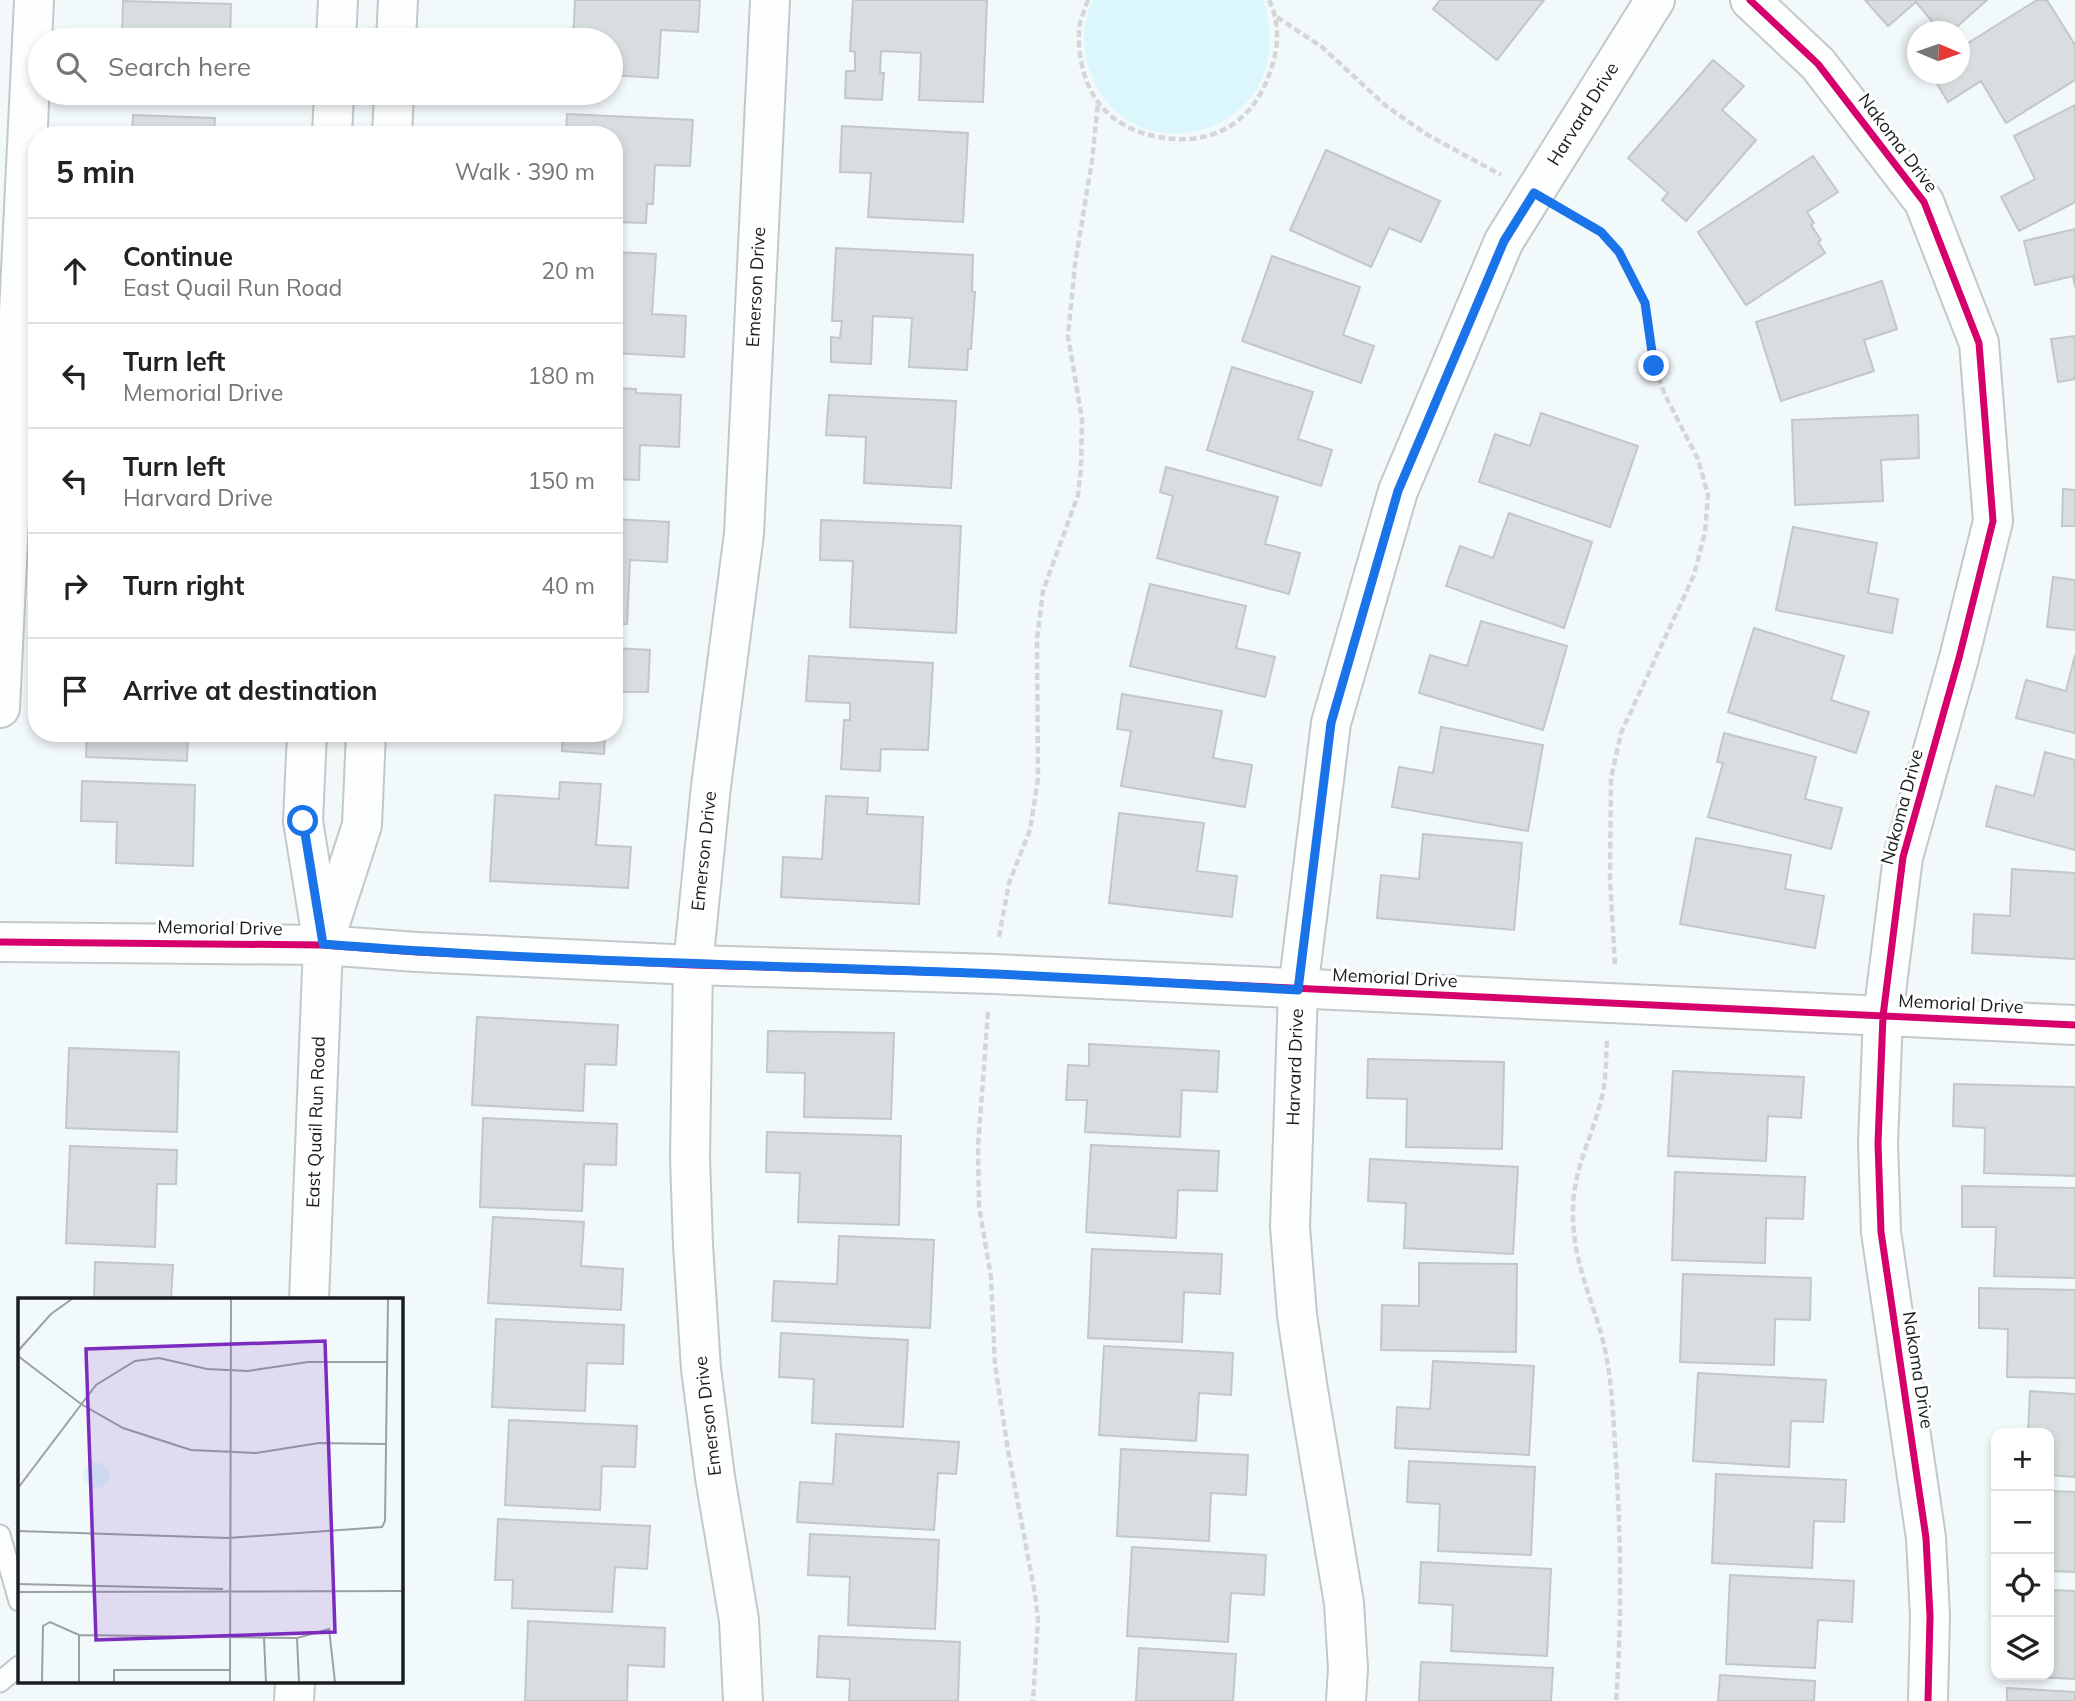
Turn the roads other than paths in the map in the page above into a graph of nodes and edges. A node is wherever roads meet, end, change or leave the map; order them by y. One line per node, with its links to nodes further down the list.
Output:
1 (34, 0): 7 (street)
2 (338, 0): 8 (street)
3 (398, 0): 9 (street)
4 (770, 0): 20 (street, Emerson Drive)
5 (1655, 0): 21 (street, Harvard Drive)
6 (1750, 0): 22 (street, Nakoma Drive)
7 (33, 28)
8 (337, 28)
9 (397, 28)
10 (29, 105): 15 (street)
11 (333, 105): 13 (street)
12 (393, 105): 14 (street)
13 (332, 126)
14 (392, 126)
15 (0, 708)
16 (307, 742): 19 (street, East Quail Run Road)
17 (366, 742): 19 (street, East Quail Run Road)
18 (0, 942): 19 (street, Memorial Drive)
19 (323, 944): 20 (street, Memorial Drive); 24 (street, East Quail Run Road)
20 (693, 965): 21 (street, Memorial Drive); 29 (street, Emerson Drive)
21 (1298, 990): 22 (street, Memorial Drive); 30 (street, Harvard Drive)
22 (1883, 1016): 23 (street, Memorial Drive); 31 (street, Nakoma Drive)
23 (2075, 1026)
24 (309, 1298)
25 (0, 1535): 26 (lane)
26 (18, 1598)
27 (18, 1667): 28 (lane)
28 (0, 1682)
29 (743, 1701)
30 (1346, 1701)
31 (1928, 1701)

